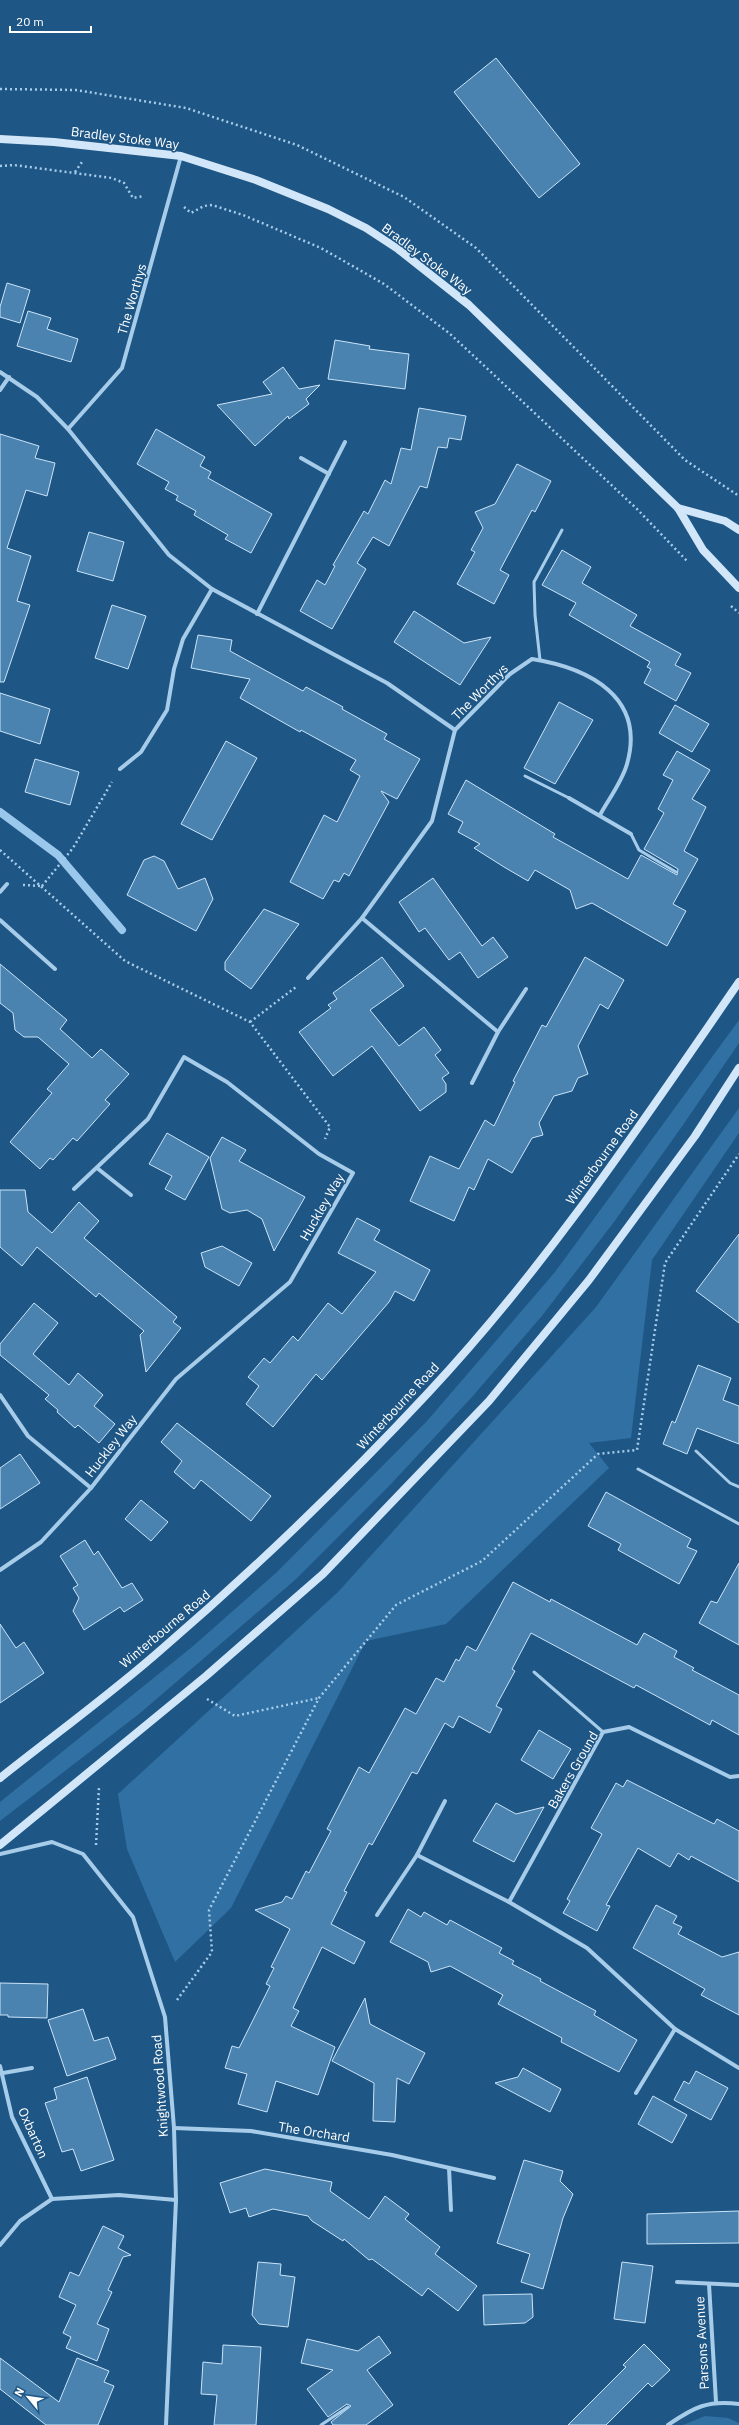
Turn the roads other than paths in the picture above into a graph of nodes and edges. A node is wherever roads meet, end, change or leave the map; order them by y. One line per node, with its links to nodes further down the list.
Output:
1 (0, 139): 2 (main road, Bradley Stoke Way)
2 (181, 156): 6 (street, The Worthys); 10 (main road, Bradley Stoke Way)
3 (0, 372): 4 (street, The Worthys)
4 (9, 376): 5 (street); 6 (street, The Worthys)
5 (0, 390)
6 (68, 429): 13 (street, The Worthys)
7 (346, 442): 9 (street)
8 (301, 458): 9 (street)
9 (329, 474): 15 (street)
10 (678, 508): 12 (main road, Bradley Stoke Way); 14 (main road, Bradley Stoke Way)
11 (562, 530): 16 (lane)
12 (739, 530)
13 (212, 588): 15 (street, The Worthys); 18 (street)
14 (739, 588)
15 (257, 614): 17 (street, The Worthys)
16 (540, 660): 17 (street, The Worthys); 21 (street)
17 (455, 730): 26 (street, The Worthys)
18 (120, 769)
19 (526, 776): 20 (lane)
20 (569, 798): 21 (street)
21 (600, 816): 22 (street)
22 (631, 834): 23 (lane)
23 (676, 872)
24 (7, 884): 25 (street)
25 (0, 892)
26 (362, 918): 29 (street, The Worthys); 32 (street)
27 (0, 920): 28 (street)
28 (55, 968)
29 (308, 978)
30 (739, 982): 48 (main road, Winterbourne Road)
31 (526, 989): 32 (street)
32 (498, 1032): 34 (street)
33 (739, 1068): 50 (main road)
34 (472, 1083)
35 (98, 1168): 36 (street, Huckley Way); 37 (street); 41 (street, Huckley Way)
36 (74, 1189)
37 (131, 1195)
38 (0, 1395): 41 (street, Huckley Way)
39 (696, 1451): 42 (lane)
40 (638, 1469): 43 (lane)
41 (91, 1488): 44 (street, Huckley Way)
42 (739, 1488)
43 (739, 1524)
44 (0, 1570)
45 (534, 1672): 46 (lane)
46 (603, 1732): 47 (street, Bakers Ground); 53 (street, Bakers Ground)
47 (739, 1776)
48 (0, 1778)
49 (445, 1801): 52 (street)
50 (0, 1845)
51 (0, 1854): 61 (street, Knightwood Road)
52 (417, 1855): 53 (street); 54 (street)
53 (509, 1902): 55 (street)
54 (377, 1915)
55 (675, 2030): 58 (street); 60 (street)
56 (0, 2066): 59 (street, Oxbarton)
57 (32, 2068): 59 (street)
58 (739, 2068)
59 (3, 2073): 64 (street, Oxbarton)
60 (636, 2093)
61 (174, 2128): 62 (street, The Orchard); 65 (street, Knightwood Road)
62 (449, 2168): 63 (street, The Orchard); 66 (street)
63 (494, 2178)
64 (52, 2199): 65 (street); 67 (street)
65 (176, 2200): 74 (street, Knightwood Road)
66 (451, 2210)
67 (0, 2245)
68 (677, 2282): 69 (street, Parsons Avenue)
69 (709, 2284): 70 (street, Parsons Avenue); 71 (street, Parsons Avenue)
70 (739, 2285)
71 (716, 2402): 72 (street, Parsons Avenue); 76 (street, Parsons Avenue)
72 (739, 2404)
73 (348, 2407): 75 (lane)
74 (166, 2425)
75 (321, 2425)
76 (668, 2425)

